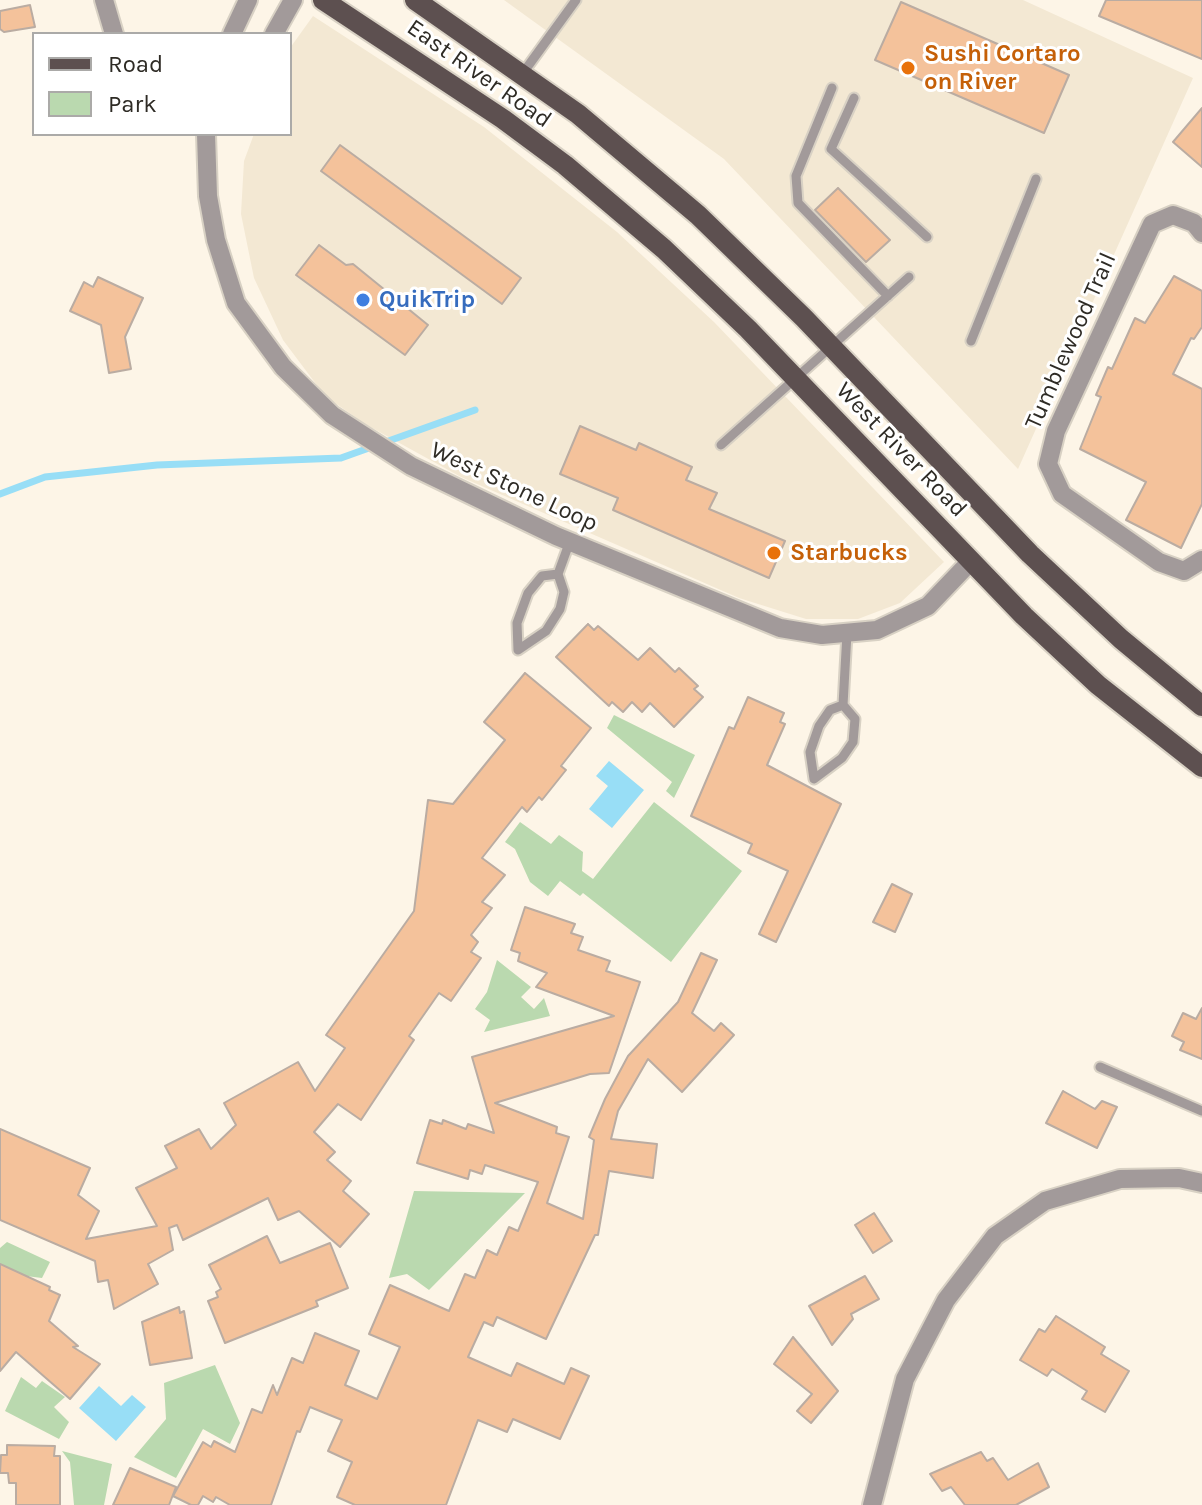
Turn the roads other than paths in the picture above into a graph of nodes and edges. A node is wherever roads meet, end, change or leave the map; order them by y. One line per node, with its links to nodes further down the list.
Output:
1 (104, 0): 7 (street)
2 (248, 0): 8 (street)
3 (293, 0): 9 (street)
4 (323, 0): 15 (main road, East River Road)
5 (415, 0): 10 (main road, East River Road)
6 (576, 0): 10 (lane)
7 (113, 32)
8 (233, 32)
9 (275, 32)
10 (523, 73): 13 (main road, East River Road)
11 (832, 88): 20 (lane)
12 (854, 98): 18 (lane)
13 (578, 114): 22 (main road, West River Road)
14 (206, 136): 25 (street, West Stone Loop)
15 (565, 165): 23 (main road, West River Road)
16 (1036, 179): 21 (lane)
17 (1202, 233): 26 (street, Tumblewood Trail)
18 (927, 237)
19 (909, 277): 20 (lane)
20 (888, 296): 22 (lane)
21 (971, 341)
22 (830, 345): 23 (lane); 31 (main road, West River Road)
23 (795, 377): 24 (lane); 27 (main road, West River Road)
24 (721, 445)
25 (570, 541): 28 (lane); 29 (street, West Stone Loop)
26 (1202, 560)
27 (971, 561): 29 (street, West Stone Loop); 32 (main road, West River Road)
28 (558, 574): 28 (lane)
29 (847, 633): 30 (lane)
30 (843, 705): 30 (lane)
31 (1202, 706)
32 (1202, 767)
33 (1100, 1067): 34 (lane)
34 (1202, 1111)
35 (1202, 1183): 36 (street)
36 (872, 1505)

